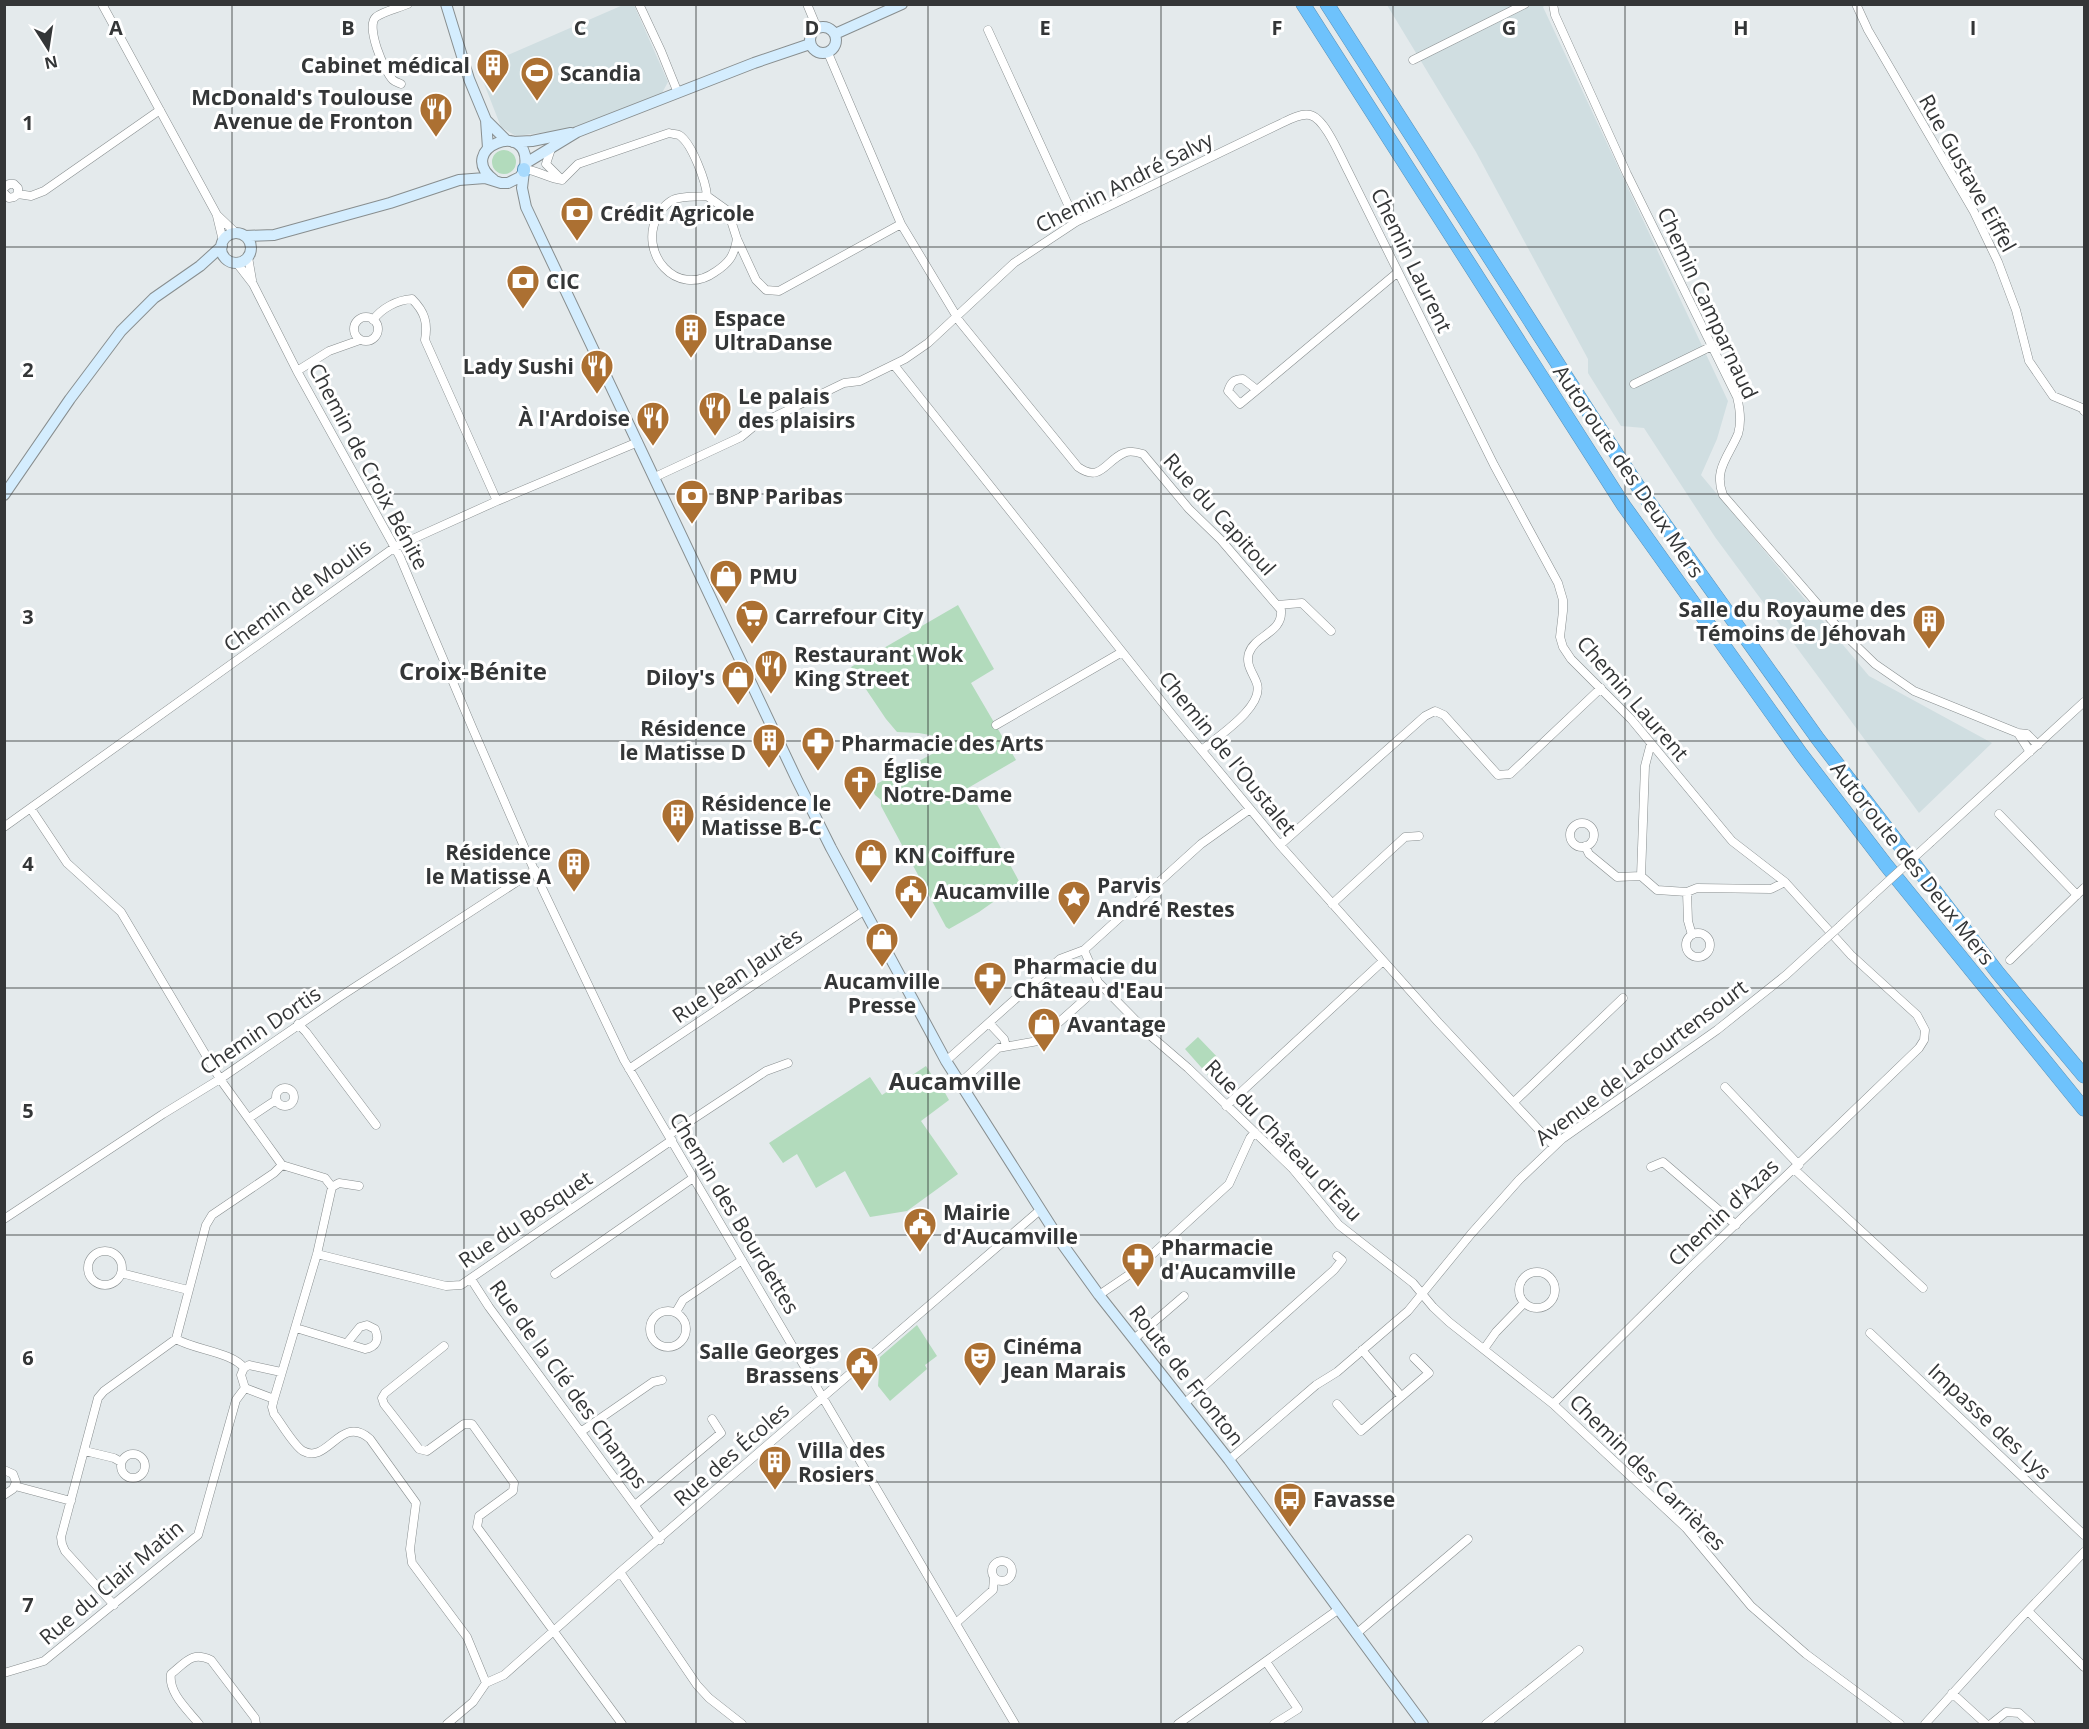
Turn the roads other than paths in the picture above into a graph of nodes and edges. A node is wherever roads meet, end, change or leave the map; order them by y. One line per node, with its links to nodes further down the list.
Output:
1 (102, 4): 20 (street)
2 (408, 4): 18 (street)
3 (446, 4): 22 (main road)
4 (639, 4): 19 (street)
5 (807, 4): 12 (street)
6 (902, 4): 14 (main road)
7 (1303, 4): 110 (highway, Autoroute des Deux Mers)
8 (1327, 4): 103 (highway, Autoroute des Deux Mers)
9 (1526, 4): 17 (street)
10 (1553, 4): 52 (street, Chemin Camparnaud)
11 (1856, 4): 57 (street, Rue Gustave Eiffel)
12 (817, 28): 14 (main road); 15 (main road)
13 (988, 30): 38 (street)
14 (835, 34): 16 (main road)
15 (810, 44): 16 (main road); 19 (main road)
16 (828, 53): 39 (street)
17 (1413, 60)
18 (401, 84)
19 (678, 93): 23 (main road)
20 (160, 110): 33 (street); 37 (street)
21 (1311, 115): 38 (street, Chemin André Salvy); 47 (street, Chemin Laurent)
22 (486, 120): 24 (main road); 25 (main road)
23 (577, 132): 24 (main road); 26 (main road)
24 (509, 141): 25 (main road); 28 (main road)
25 (488, 148): 27 (main road)
26 (550, 149): 28 (main road); 30 (street)
27 (483, 159): 29 (main road); 31 (main road)
28 (525, 168): 30 (street); 31 (main road); 36 (main road)
29 (459, 180): 31 (main road); 41 (main road)
30 (562, 180): 35 (street)
31 (497, 182): 36 (main road)
32 (6, 184): 33 (street)
33 (18, 194): 34 (street)
34 (5, 195)
35 (707, 196): 42 (street); 42 (street)
36 (526, 207): 58 (main road, Route de Fronton)
37 (217, 215): 40 (street); 43 (street)
38 (1076, 222): 49 (street, Chemin André Salvy)
39 (901, 224): 42 (street); 49 (street)
40 (240, 234): 41 (main road); 43 (main road); 44 (main road)
41 (274, 235): 44 (main road)
42 (737, 239)
43 (223, 244): 45 (main road); 46 (main road)
44 (249, 254): 45 (main road); 48 (street, Chemin de Croix Bénite)
45 (234, 262): 46 (main road); 48 (street, Chemin de Croix Bénite)
46 (200, 266): 60 (main road)
47 (1398, 272): 56 (street); 66 (street, Chemin Laurent)
48 (253, 284): 54 (street, Chemin de Croix Bénite)
49 (956, 315): 53 (street, Chemin André Salvy); 63 (street, Rue du Capitoul)
50 (373, 320): 51 (street); 51 (street); 61 (street)
51 (360, 340): 54 (street)
52 (1712, 346): 55 (street); 69 (street, Chemin Camparnaud)
53 (894, 365): 59 (street, Chemin André Salvy); 65 (street, Chemin de l'Oustalet)
54 (297, 371): 62 (street, Chemin de Croix Bénite)
55 (1634, 384)
56 (1257, 390)
57 (2085, 411)
58 (638, 442): 59 (main road, Route de Fronton); 61 (street, Chemin de Moulis)
59 (655, 477): 88 (main road, Route de Fronton)
60 (4, 495)
61 (497, 501): 62 (street, Chemin de Moulis)
62 (395, 547): 74 (street, Chemin de Moulis); 81 (street, Chemin de Croix Bénite)
63 (1277, 605): 64 (street); 72 (street, Rue du Capitoul)
64 (1331, 631)
65 (1122, 652): 68 (street); 72 (street, Chemin de l'Oustalet)
66 (1601, 688): 70 (street, Chemin Laurent); 79 (street)
67 (2085, 702): 71 (street, Avenue de Lacourtensourt)
68 (996, 725)
69 (2018, 733): 71 (street, Chemin Camparnaud); 73 (street)
70 (1651, 743): 82 (street); 83 (street, Chemin Laurent)
71 (2038, 744): 73 (street, Avenue de Lacourtensourt)
72 (1202, 750): 75 (street, Chemin de l'Oustalet)
73 (2030, 752): 115 (street, Avenue de Lacourtensourt, bridge)
74 (32, 809): 77 (street, Chemin de Moulis); 104 (street)
75 (1250, 809): 79 (street, Chemin de l'Oustalet); 90 (street)
76 (1999, 814): 86 (street)
77 (4, 827)
78 (1419, 836): 87 (street)
79 (1280, 845): 87 (street, Chemin de l'Oustalet)
80 (1585, 846): 82 (street)
81 (535, 870): 94 (street, Chemin de Croix Bénite); 97 (street, Chemin Dortis)
82 (1641, 876): 85 (street)
83 (1785, 882): 85 (street); 99 (street, Chemin Laurent)
84 (2085, 888): 86 (street)
85 (1687, 892): 89 (street)
86 (2077, 895): 91 (street)
87 (1332, 904): 92 (street, Chemin de l'Oustalet)
88 (865, 910): 100 (main road, Route de Fronton); 102 (street, Rue Jean Jaurès)
89 (1692, 935)
90 (1084, 950): 93 (street); 96 (street)
91 (2010, 960)
92 (1383, 962): 108 (street, Chemin de l'Oustalet); 109 (street)
93 (1098, 982): 98 (street); 109 (street, Rue du Château d'Eau)
94 (593, 997): 102 (street, Chemin des Bourdettes)
95 (1623, 998): 108 (street)
96 (989, 1023): 98 (street); 100 (street)
97 (298, 1024): 104 (street, Chemin Dortis); 112 (street)
98 (1006, 1046): 105 (street)
99 (1919, 1048): 118 (street, Chemin d'Azas)
100 (946, 1062): 105 (main road, Route de Fronton)
101 (788, 1063): 114 (street, Rue du Bosquet)
102 (629, 1069): 114 (street, Chemin des Bourdettes)
103 (2085, 1076)
104 (220, 1079): 111 (street); 123 (street, Chemin Dortis)
105 (960, 1083): 122 (main road, Route de Fronton)
106 (1725, 1087): 118 (street)
107 (276, 1100): 111 (street)
108 (1514, 1102): 115 (street, Chemin de l'Oustalet)
109 (1226, 1106): 113 (street, Rue du Château d'Eau)
110 (2085, 1109)
111 (249, 1118): 116 (street)
112 (376, 1125)
113 (1255, 1132): 133 (street, Rue du Château d'Eau); 134 (street)
114 (670, 1138): 119 (street, Chemin des Bourdettes); 130 (street, Rue du Bosquet)
115 (1554, 1146): 133 (street, Avenue de Lacourtensourt)
116 (282, 1165): 121 (street); 132 (street)
117 (1651, 1167): 124 (street)
118 (1797, 1167): 124 (street, Chemin d'Azas); 131 (street)
119 (693, 1178): 127 (street, Chemin des Bourdettes); 129 (street)
120 (359, 1186): 121 (street)
121 (332, 1187): 125 (street)
122 (1040, 1210): 134 (main road, Route de Fronton); 152 (street, Rue des Écoles)
123 (4, 1219)
124 (1736, 1225): 156 (street, Chemin d'Azas)
125 (317, 1254): 130 (street, Rue du Bosquet); 138 (street)
126 (1337, 1256): 154 (street)
127 (742, 1260): 137 (street); 152 (street, Chemin des Bourdettes)
128 (121, 1273): 128 (street); 132 (street)
129 (555, 1274)
130 (471, 1279): 158 (street, Rue de la Clé des Champs)
131 (1923, 1288)
132 (188, 1290): 140 (street)
133 (1422, 1295): 144 (street, Chemin des Carrières); 145 (street, Avenue de Lacourtensourt)
134 (1099, 1296): 141 (main road, Route de Fronton)
135 (1184, 1296): 141 (street)
136 (1524, 1303): 136 (street); 144 (street)
137 (676, 1312): 137 (street)
138 (296, 1328): 142 (street); 148 (street)
139 (1870, 1333): 167 (street, Impasse des Lys)
140 (176, 1339): 147 (street); 159 (street)
141 (1134, 1339): 154 (main road, Route de Fronton)
142 (347, 1343)
143 (444, 1346): 178 (street)
144 (1484, 1348): 156 (street, Chemin des Carrières)
145 (1362, 1350): 151 (street); 160 (street, Avenue de Lacourtensourt)
146 (1414, 1358): 151 (street)
147 (244, 1368): 148 (street); 150 (street)
148 (281, 1372): 153 (street)
149 (662, 1380): 158 (street)
150 (245, 1388): 153 (street); 174 (street, Rue du Clair Matin)
151 (1401, 1396): 155 (street)
152 (824, 1397): 169 (street, Rue des Écoles); 177 (street, Chemin des Bourdettes)
153 (274, 1399): 184 (street)
154 (1185, 1403): 160 (main road, Route de Fronton)
155 (1337, 1404)
156 (1553, 1404): 196 (street, Chemin des Carrières)
157 (712, 1419): 166 (street)
158 (582, 1431): 166 (street, Rue de la Clé des Champs)
159 (85, 1451): 161 (street); 165 (street)
160 (1229, 1460): 175 (main road, Route de Fronton)
161 (122, 1462)
162 (4, 1470): 163 (street)
163 (15, 1486): 164 (street); 165 (street)
164 (4, 1495)
165 (71, 1501): 174 (street)
166 (635, 1505): 169 (street, Rue de la Clé des Champs)
167 (2085, 1535)
168 (1468, 1539): 179 (street)
169 (660, 1540): 172 (street, Rue des Écoles)
170 (2085, 1552): 171 (street)
171 (2081, 1563): 176 (street)
172 (620, 1572): 178 (street, Rue des Écoles); 190 (street)
173 (994, 1578): 177 (street)
174 (114, 1605): 183 (street, Rue du Clair Matin)
175 (1339, 1609): 179 (main road, Route de Fronton); 181 (street)
176 (2028, 1611): 182 (street); 185 (street)
177 (956, 1623): 191 (street, Chemin des Bourdettes)
178 (554, 1632): 184 (street, Rue des Écoles); 189 (street)
179 (1356, 1634): 194 (main road, Route de Fronton)
180 (1579, 1650): 195 (street)
181 (1267, 1662): 192 (street); 193 (street)
182 (2085, 1667)
183 (4, 1673)
184 (486, 1683): 188 (street, Rue des Écoles)
185 (1952, 1693): 197 (street); 198 (street)
186 (199, 1725): 187 (street)
187 (256, 1725)
188 (447, 1725)
189 (622, 1725)
190 (742, 1725)
191 (1015, 1725)
192 (1178, 1725)
193 (1274, 1725)
194 (1423, 1725)
195 (1486, 1725)
196 (1900, 1725)
197 (1925, 1725)
198 (1986, 1725)
199 (1991, 1725): 200 (street)
200 (2031, 1725)

